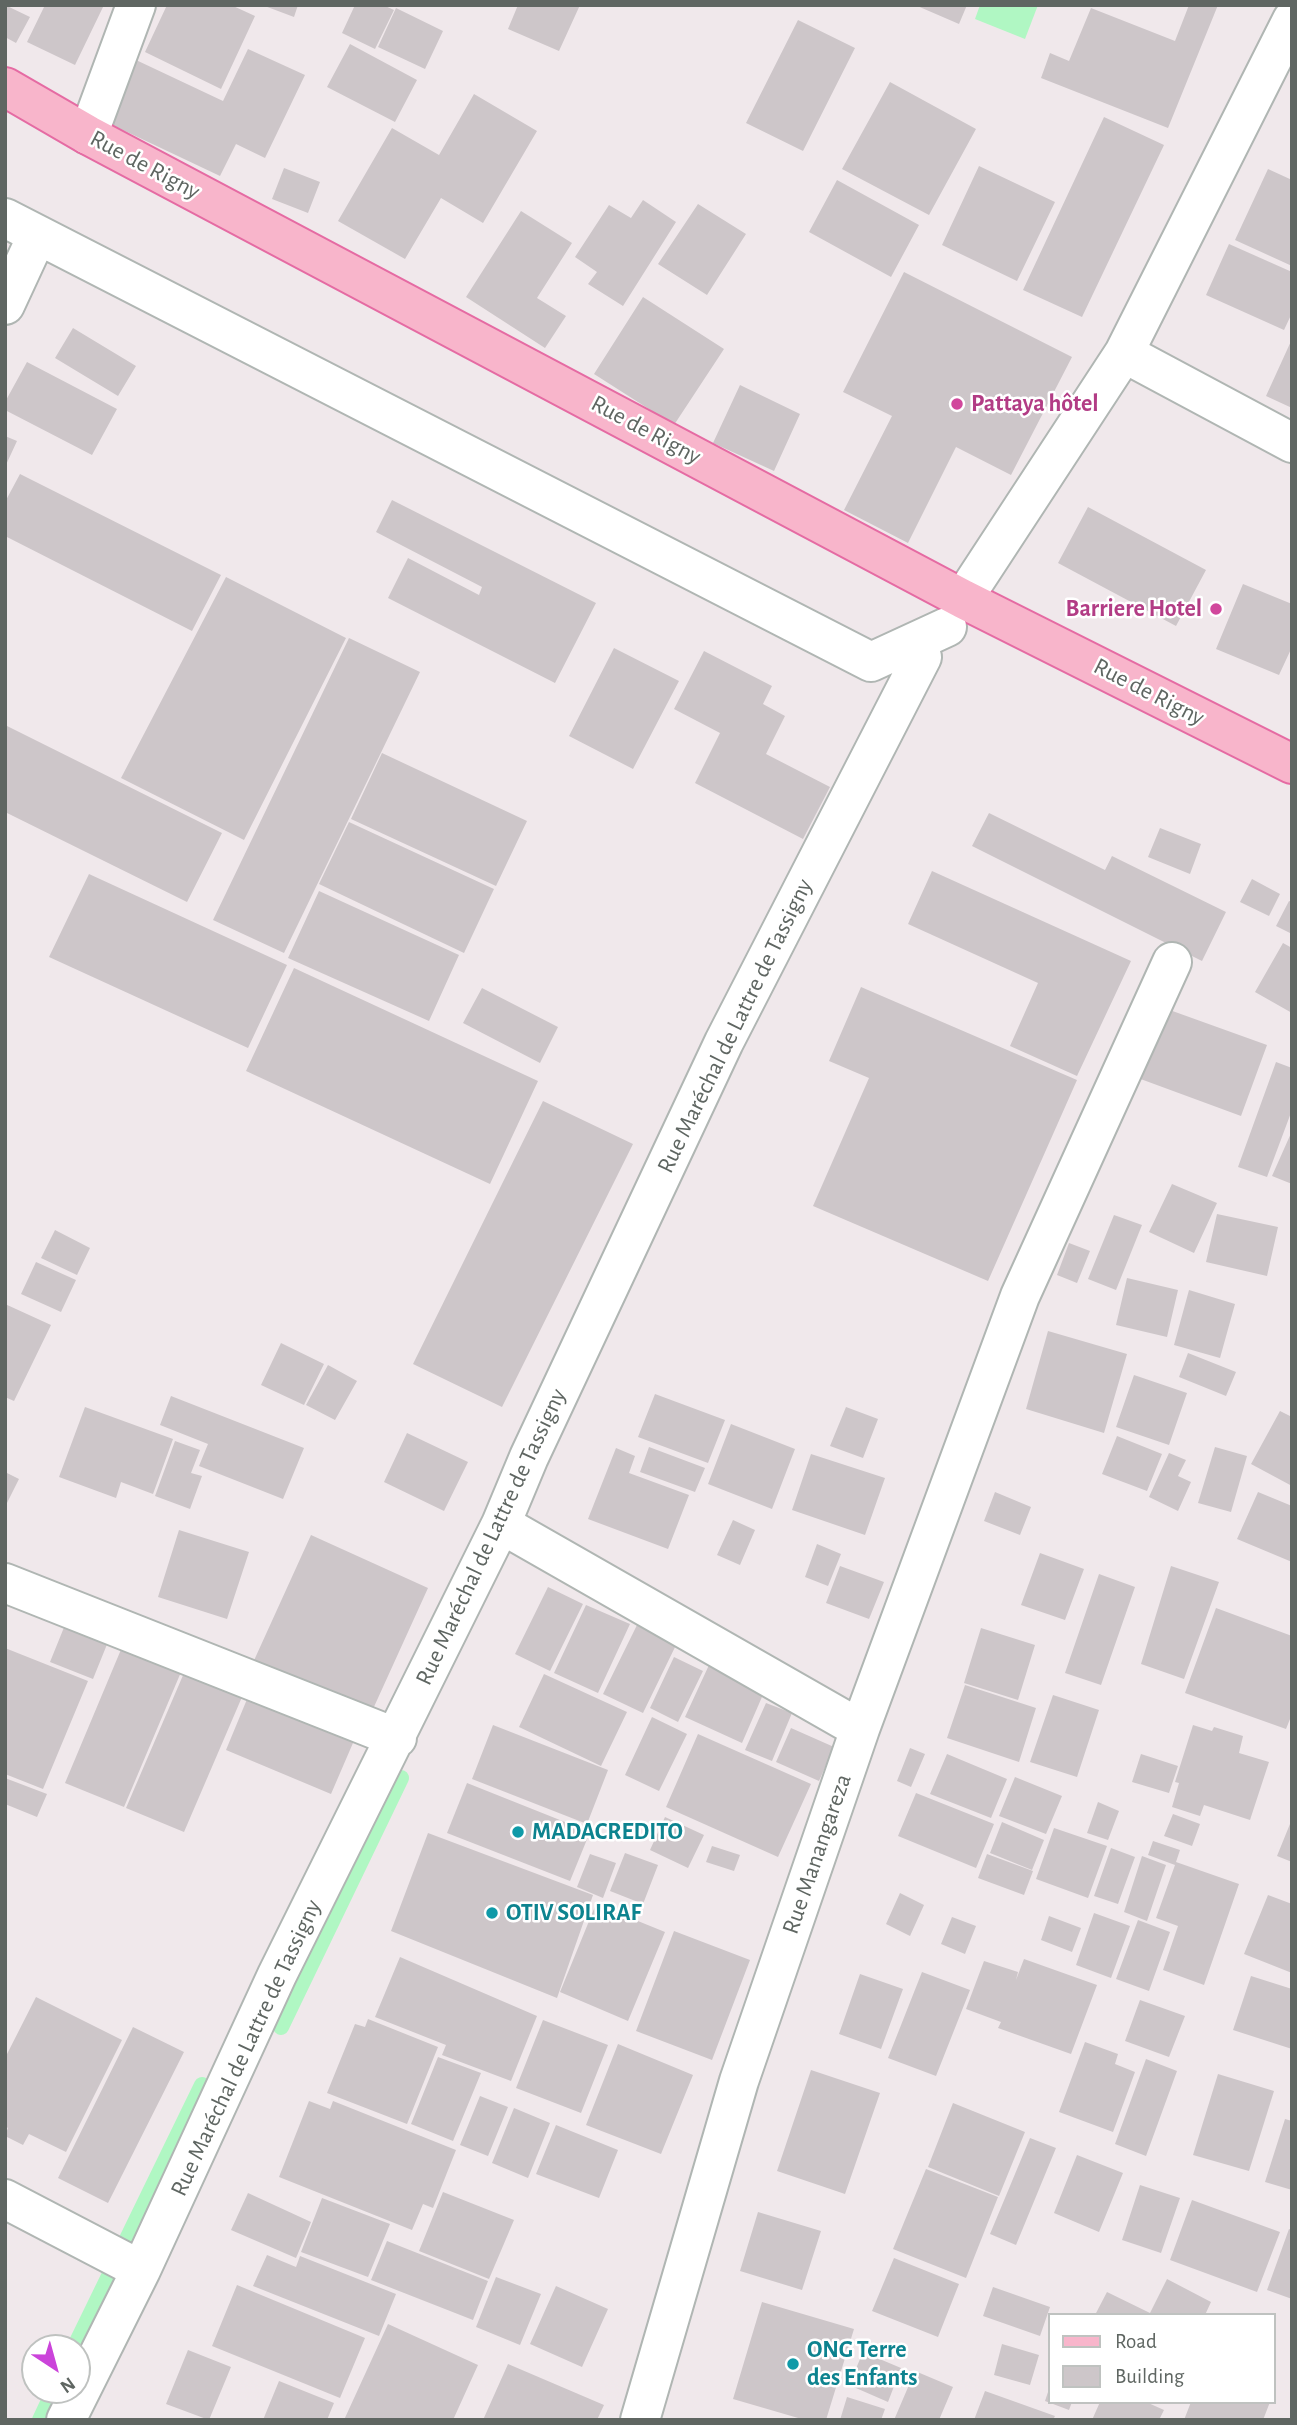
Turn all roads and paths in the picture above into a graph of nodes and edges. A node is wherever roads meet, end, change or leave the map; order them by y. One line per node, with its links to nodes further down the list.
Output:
1 (136, 5): 4 (street)
2 (1292, 20): 7 (street)
3 (5, 87): 4 (main road, Rue de Rigny)
4 (88, 135): 9 (main road, Rue de Rigny)
5 (21, 227): 6 (street); 9 (street)
6 (5, 305)
7 (1124, 353): 8 (street); 9 (street)
8 (1292, 443)
9 (955, 613): 11 (main road, Rue de Rigny)
10 (922, 657): 13 (street, Rue Maréchal de Lattre de Tassigny)
11 (1292, 764)
12 (1172, 962): 15 (street, Rue Manangareza)
13 (501, 1524): 15 (street); 16 (street, Rue Maréchal de Lattre de Tassigny)
14 (5, 1583): 16 (street)
15 (860, 1729): 20 (street, Rue Manangareza)
16 (397, 1738): 18 (street, Rue Maréchal de Lattre de Tassigny)
17 (5, 2199): 18 (street)
18 (141, 2270): 19 (street, Rue Maréchal de Lattre de Tassigny)
19 (66, 2420)
20 (640, 2420)

